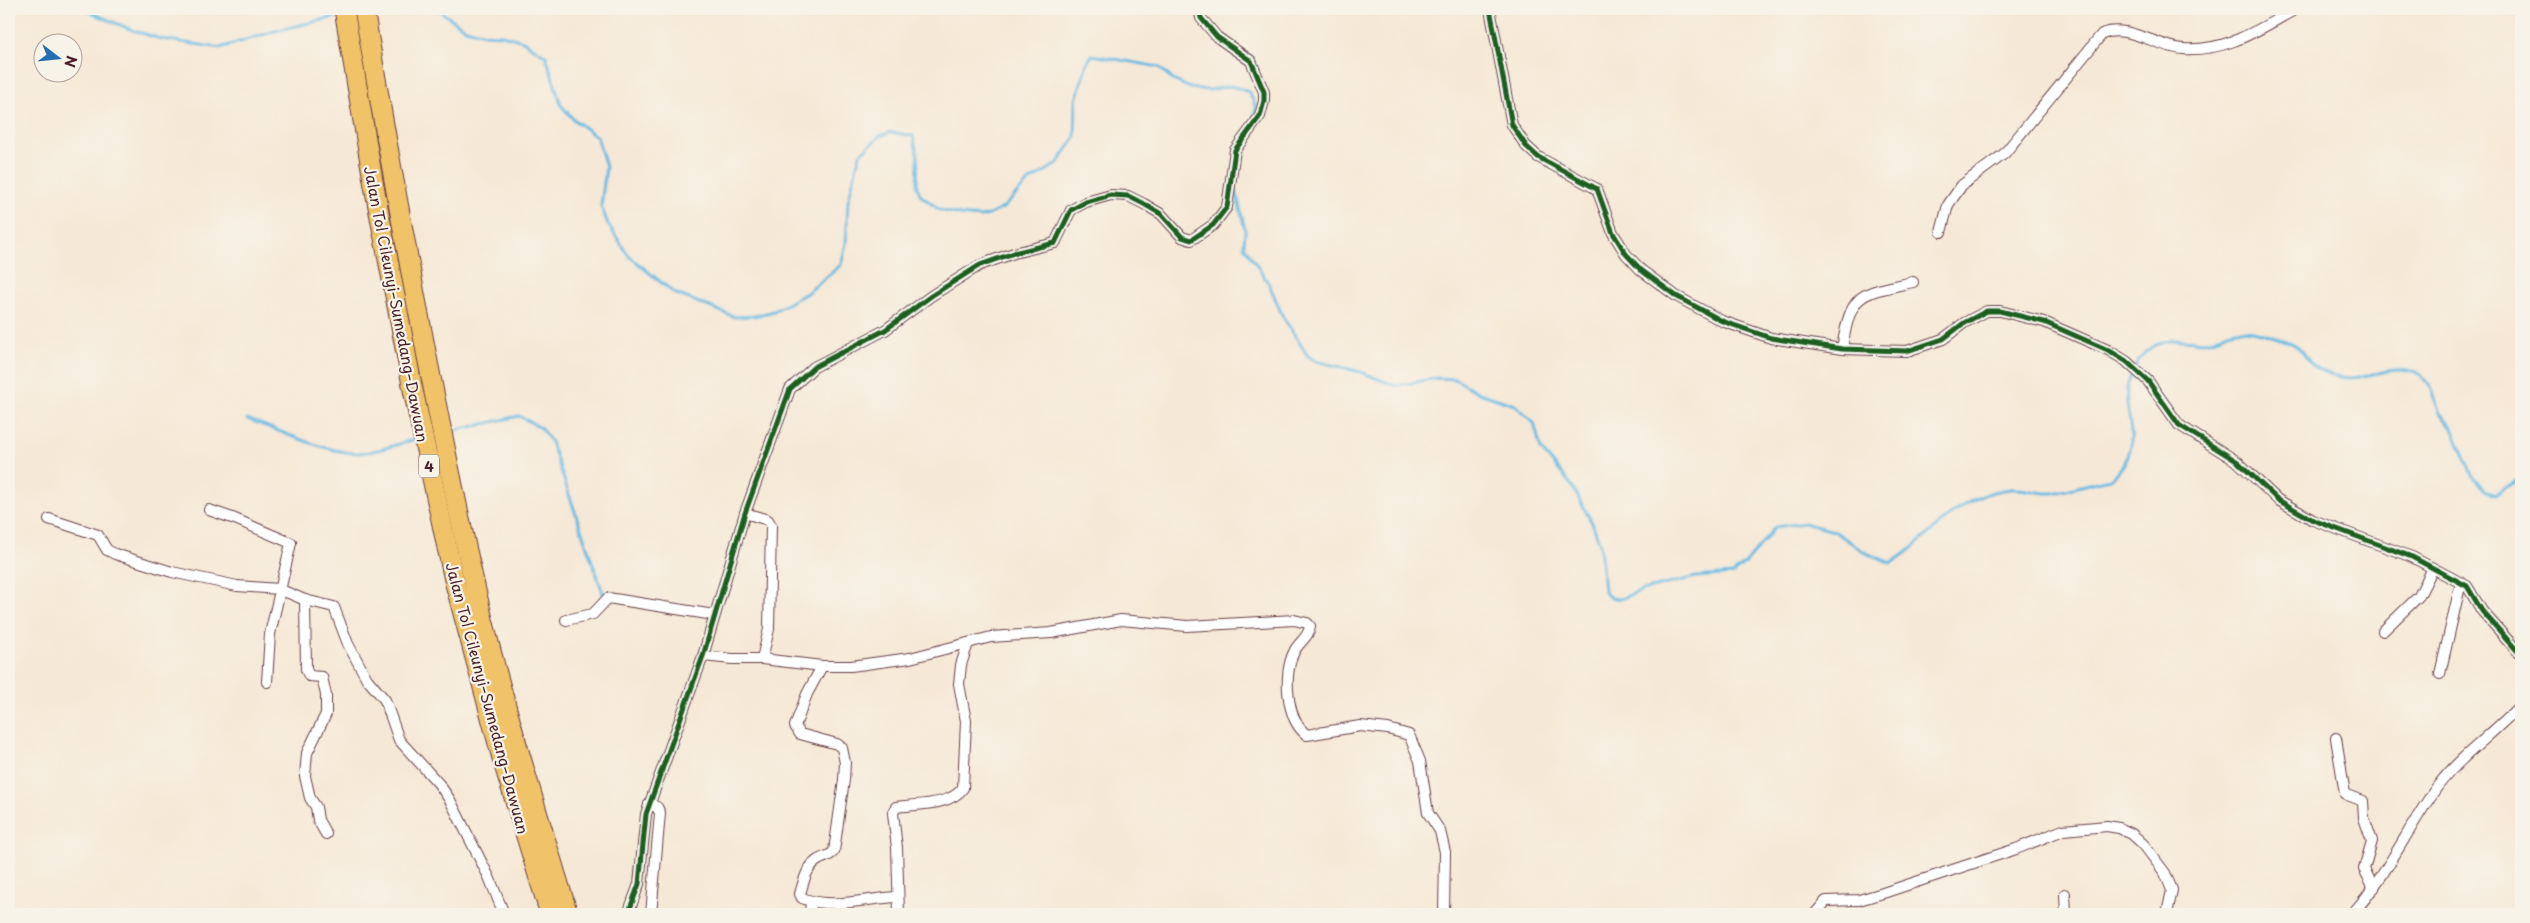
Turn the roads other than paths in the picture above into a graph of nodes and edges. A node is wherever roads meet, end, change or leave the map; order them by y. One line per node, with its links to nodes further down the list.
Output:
1 (344, 9): 37 (highway, Jalan Tol Cileunyi–Sumedang–Dawuan / 4)
2 (364, 9): 38 (highway, Jalan Tol Cileunyi–Sumedang–Dawuan / 4)
3 (1199, 9): 10 (street)
4 (1490, 9): 8 (street)
5 (2296, 9): 6 (street)
6 (1941, 232)
7 (1913, 282): 8 (street)
8 (1842, 349): 12 (street)
9 (209, 510): 14 (street)
10 (745, 513): 16 (street); 22 (street)
11 (49, 519): 14 (street)
12 (2433, 568): 13 (street); 18 (street)
13 (2460, 582): 20 (street); 24 (street)
14 (279, 589): 15 (street); 25 (street)
15 (305, 600): 29 (street); 36 (street)
16 (714, 615): 17 (street); 21 (street)
17 (566, 620)
18 (2383, 631)
19 (968, 643): 23 (street); 34 (street); 43 (street)
20 (2521, 655)
21 (703, 656): 22 (street); 28 (street)
22 (762, 659): 23 (street)
23 (822, 666): 35 (street)
24 (2440, 674)
25 (267, 682)
26 (2521, 704): 32 (street)
27 (2336, 738): 32 (street)
28 (649, 804): 30 (street); 31 (street)
29 (326, 834)
30 (642, 862): 31 (street); 39 (street)
31 (655, 863): 40 (street)
32 (2374, 888): 47 (street)
33 (2065, 894): 45 (street)
34 (898, 896): 35 (street); 42 (street)
35 (811, 902): 41 (street)
36 (504, 914)
37 (550, 914)
38 (568, 914)
39 (628, 914)
40 (651, 914)
41 (810, 914)
42 (899, 914)
43 (1444, 914)
44 (1815, 914): 46 (street)
45 (2066, 914)
46 (2167, 914)
47 (2352, 914)

